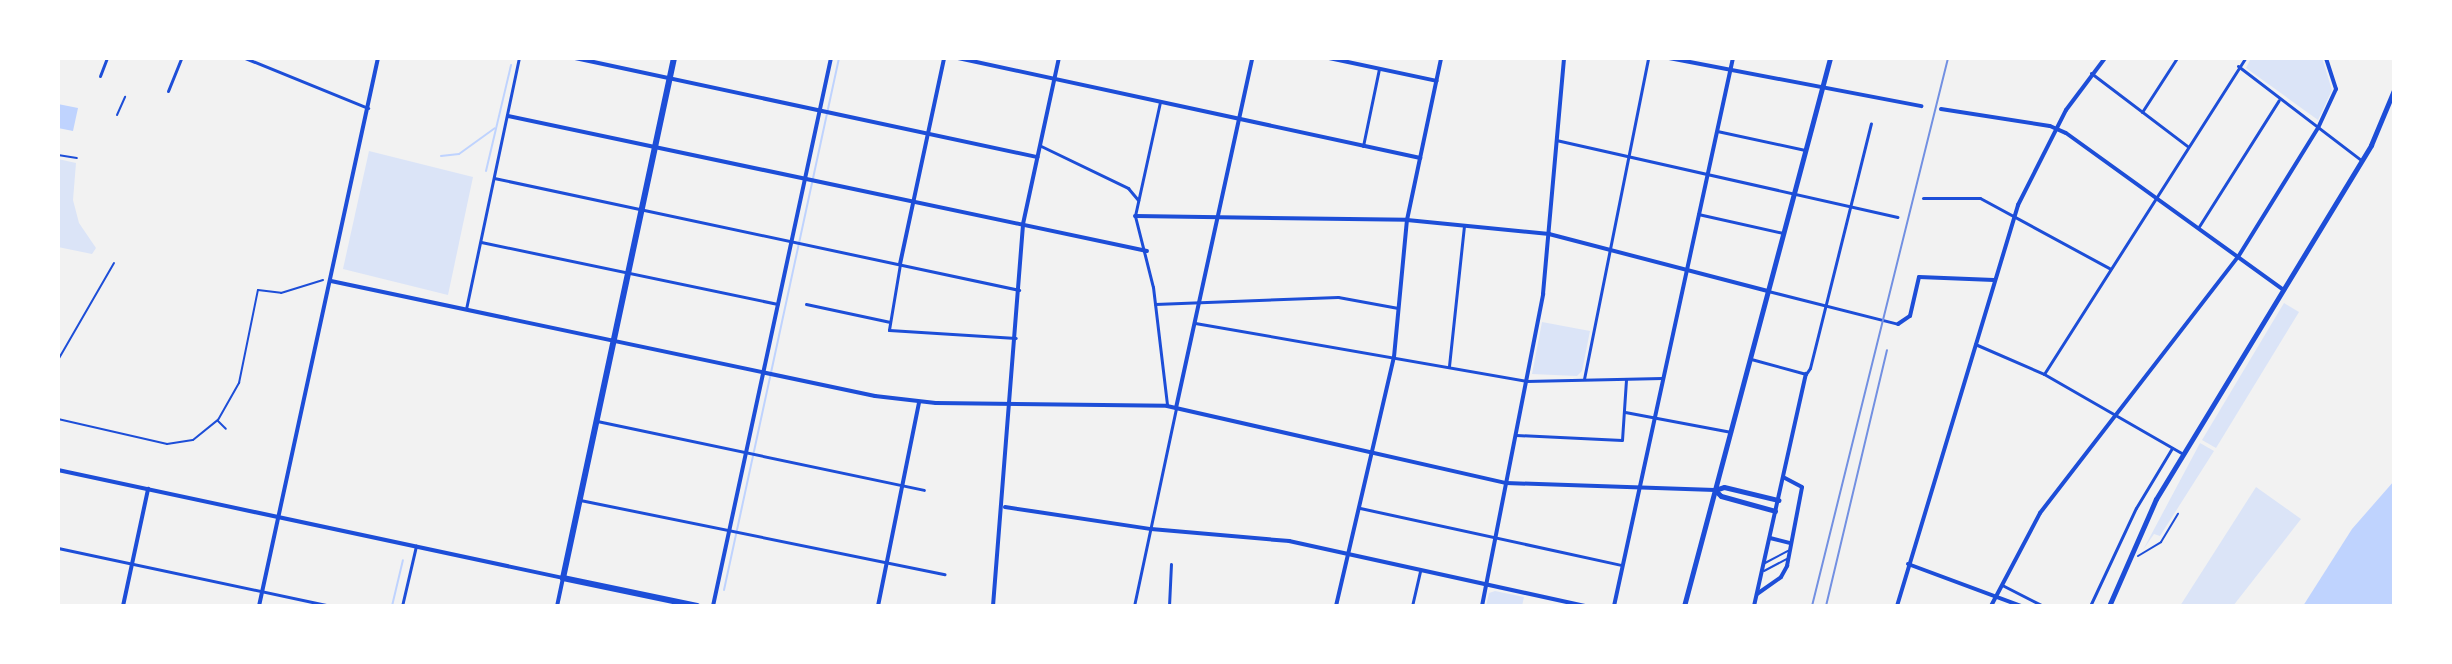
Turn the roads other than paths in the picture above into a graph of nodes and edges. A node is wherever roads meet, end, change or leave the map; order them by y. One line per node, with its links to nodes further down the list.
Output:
1 (107, 58): 28 (street)
2 (181, 58): 34 (street)
3 (245, 58): 39 (street)
4 (378, 58): 39 (street)
5 (519, 58): 46 (street)
6 (575, 58): 29 (street)
7 (674, 58): 29 (highway)
8 (831, 58): 42 (street)
9 (944, 58): 52 (street)
10 (958, 58): 30 (street)
11 (1059, 58): 30 (street)
12 (1252, 58): 47 (street)
13 (1329, 58): 25 (street)
14 (1441, 58): 31 (street)
15 (1564, 58): 53 (street)
16 (1648, 58): 60 (street)
17 (1669, 58): 26 (street)
18 (1733, 58): 26 (street)
19 (1830, 58): 32 (main road)
20 (2105, 58): 27 (street)
21 (2177, 58): 43 (street)
22 (2245, 58): 24 (street)
23 (2326, 58): 49 (street)
24 (2238, 66): 36 (street); 56 (street)
25 (1379, 69): 31 (street); 55 (street)
26 (1730, 71): 32 (street); 51 (street)
27 (2091, 73): 43 (street); 50 (street)
28 (100, 76)
29 (669, 79): 42 (street); 57 (highway)
30 (1054, 79): 37 (street); 54 (street)
31 (1437, 81): 63 (street)
32 (1822, 90): 38 (street); 58 (main road)
33 (2394, 90): 44 (main road)
34 (168, 91)
35 (125, 97): 45 (street)
36 (2279, 100): 49 (street); 83 (street)
37 (1160, 102): 47 (street); 71 (street)
38 (1921, 106)
39 (368, 108): 100 (street)
40 (2394, 108): 44 (street)
41 (1941, 109): 50 (street)
42 (819, 110): 52 (street); 67 (street)
43 (2142, 112): 56 (street)
44 (2387, 112): 64 (main road)
45 (117, 115)
46 (508, 116): 57 (street); 66 (street)
47 (1239, 120): 55 (street); 77 (street)
48 (1871, 123): 73 (street)
49 (2318, 128): 64 (street); 90 (street)
50 (2057, 129): 70 (street); 79 (street)
51 (1717, 131): 58 (street); 65 (street)
52 (928, 133): 61 (street); 72 (street)
53 (1556, 140): 60 (street); 85 (street)
54 (1040, 146): 61 (street); 71 (street)
55 (1363, 146): 63 (street)
56 (2187, 146): 70 (street)
57 (655, 147): 67 (street); 74 (highway)
58 (1805, 150): 68 (main road)
59 (58, 155): 62 (street)
60 (1629, 155): 65 (street); 88 (street)
61 (1038, 157): 81 (street)
62 (77, 158)
63 (1420, 158): 80 (street)
64 (2361, 160): 101 (main road)
65 (1708, 173): 68 (street); 75 (street)
66 (494, 178): 74 (street); 87 (street)
67 (805, 178): 72 (street); 86 (street)
68 (1794, 192): 73 (street); 84 (main road)
69 (1923, 198): 79 (street)
70 (2156, 198): 83 (street); 93 (street)
71 (1138, 200): 76 (street)
72 (914, 201): 81 (street); 92 (street)
73 (1851, 207): 78 (street); 108 (street)
74 (641, 208): 86 (street); 96 (highway)
75 (1698, 214): 84 (street); 94 (street)
76 (1135, 216): 77 (street); 89 (street)
77 (1218, 216): 80 (street); 104 (street)
78 (1897, 217)
79 (2015, 217): 93 (street); 99 (street)
80 (1407, 220): 82 (street); 109 (street)
81 (1023, 224): 89 (street); 102 (street)
82 (1464, 226): 85 (street); 120 (street)
83 (2198, 228): 90 (street)
84 (1783, 233): 103 (main road)
85 (1549, 234): 88 (street); 127 (street)
86 (791, 241): 92 (street); 105 (street)
87 (481, 242): 96 (street); 110 (street)
88 (1610, 250): 94 (street); 125 (street)
89 (1147, 251): 107 (street)
90 (2238, 257): 101 (street); 134 (street)
91 (114, 263): 97 (street)
92 (900, 264): 102 (street); 111 (street)
93 (2111, 269): 123 (street)
94 (1685, 270): 103 (street); 124 (street)
95 (103, 272): 97 (street)
96 (628, 273): 105 (street); 115 (highway)
97 (107, 276): 119 (street)
98 (323, 280): 136 (street)
99 (1994, 280): 113 (street); 116 (street)
100 (331, 281): 110 (street); 159 (street)
101 (2282, 289): 143 (main road)
102 (1019, 290): 114 (street)
103 (1768, 291): 108 (street); 118 (main road)
104 (1199, 300): 107 (street); 109 (street); 112 (street)
105 (778, 304): 121 (street)
106 (806, 304): 111 (street)
107 (1155, 304): 130 (street)
108 (1826, 306): 113 (street); 122 (street)
109 (1399, 309): 117 (street)
110 (466, 310): 115 (street)
111 (890, 322): 114 (street)
112 (1194, 323): 117 (street); 131 (street)
113 (1898, 324)
114 (1016, 338): 129 (street)
115 (613, 342): 121 (street); 137 (highway)
116 (1974, 344): 123 (street); 174 (street)
117 (1394, 357): 120 (street); 144 (street)
118 (1751, 359): 122 (street); 139 (main road)
119 (58, 360)
120 (1449, 367): 127 (street)
121 (763, 374): 128 (street); 142 (street)
122 (1806, 374): 146 (street)
123 (2044, 374): 134 (street)
124 (1662, 378): 126 (street); 133 (street)
125 (1584, 379): 126 (street); 127 (street)
126 (1626, 379): 132 (street)
127 (1526, 381): 140 (street)
128 (919, 402): 129 (street); 148 (street)
129 (1012, 403): 130 (street); 155 (street)
130 (1167, 406): 131 (street)
131 (1176, 408): 144 (street); 160 (street)
132 (1625, 412): 133 (street); 140 (street)
133 (1653, 416): 139 (street); 150 (street)
134 (2117, 417): 141 (street); 182 (street)
135 (58, 419): 136 (street)
136 (218, 420): 138 (street)
137 (597, 421): 142 (street); 153 (highway)
138 (226, 429)
139 (1731, 432): 152 (main road)
140 (1516, 435): 147 (street)
141 (2172, 448): 143 (street); 207 (street)
142 (746, 453): 148 (street); 161 (street)
143 (2183, 454): 208 (main road)
144 (1371, 455): 147 (street); 156 (street)
145 (58, 470): 149 (street)
146 (1782, 477): 154 (street); 164 (street)
147 (1506, 483): 150 (street); 162 (street)
148 (904, 486): 151 (street); 175 (street)
149 (148, 489): 159 (street); 172 (street)
150 (1637, 489): 152 (street); 176 (street)
151 (924, 490)
152 (1715, 490): 154 (main road); 157 (main road); 201 (main road)
153 (580, 500): 161 (street); 180 (highway)
154 (1778, 500): 157 (street)
155 (1005, 507): 160 (street); 193 (street)
156 (1359, 507): 162 (street); 168 (street)
157 (1775, 511): 163 (street)
158 (2178, 514): 169 (street)
159 (280, 517): 165 (street); 183 (street)
160 (1151, 529): 168 (street); 194 (street)
161 (729, 532): 175 (street); 191 (street)
162 (1496, 537): 176 (street); 181 (street)
163 (1770, 538): 164 (street); 171 (street)
164 (1790, 543): 167 (street)
165 (416, 546): 180 (street); 188 (street)
166 (58, 548): 172 (street)
167 (1789, 550): 170 (street); 171 (street)
168 (1348, 554): 177 (street); 196 (street)
169 (2138, 556)
170 (1788, 558): 178 (street); 184 (street)
171 (1764, 563): 178 (street)
172 (132, 564): 183 (street); 185 (street)
173 (1171, 564): 195 (street)
174 (1908, 564): 203 (street); 205 (street)
175 (887, 565): 179 (street); 192 (street)
176 (1622, 565): 200 (street)
177 (1420, 570): 181 (street); 197 (street)
178 (1762, 572): 184 (street)
179 (945, 574)
180 (563, 578): 189 (street); 190 (highway)
181 (1487, 584): 198 (street); 199 (street)
182 (2002, 585): 204 (street); 206 (street)
183 (262, 591): 186 (street); 187 (street)
184 (1757, 594): 202 (street)
185 (123, 606)
186 (259, 606)
187 (332, 606)
188 (402, 606)
189 (557, 606)
190 (697, 606)
191 (713, 606)
192 (878, 606)
193 (993, 606)
194 (1134, 606)
195 (1169, 606)
196 (1336, 606)
197 (1412, 606)
198 (1482, 606)
199 (1585, 606)
200 (1614, 606)
201 (1684, 606)
202 (1754, 606)
203 (1897, 606)
204 (1991, 606)
205 (2021, 606)
206 (2043, 606)
207 (2090, 606)
208 (2109, 606)

